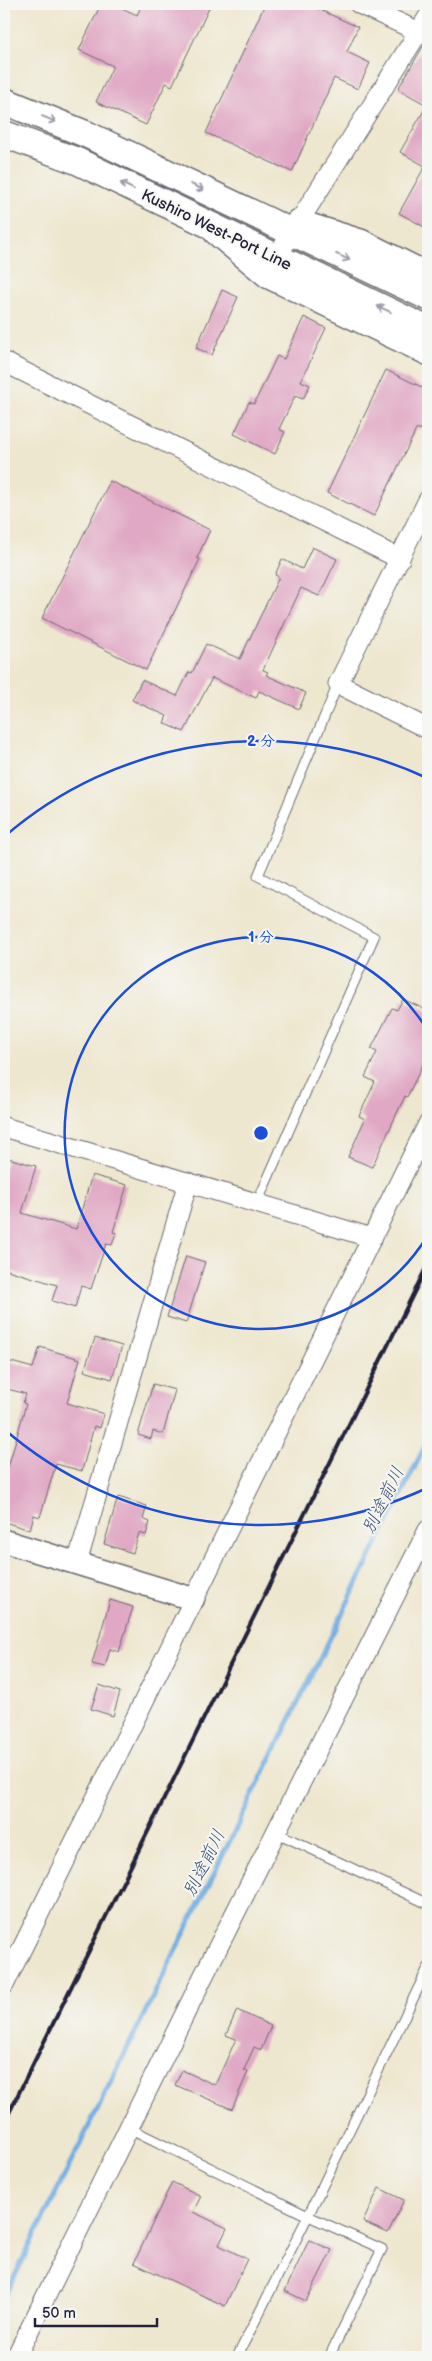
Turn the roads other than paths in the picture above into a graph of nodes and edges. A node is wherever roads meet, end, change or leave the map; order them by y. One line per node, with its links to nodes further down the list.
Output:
1 (358, 4): 2 (street)
2 (424, 25): 6 (street)
3 (4, 101): 6 (main road, Kushiro West-Port Line, one-way to 6)
4 (4, 134): 5 (main road, Kushiro West-Port Line, one-way to 4)
5 (203, 223): 7 (main road, Kushiro West-Port Line); 11 (street)
6 (295, 227): 7 (street); 8 (street); 9 (main road, Kushiro West-Port Line, one-way to 9)
7 (276, 258): 10 (main road, Kushiro West-Port Line, one-way to 7)
8 (428, 274)
9 (428, 297)
10 (428, 330)
11 (428, 354)
12 (4, 362): 14 (street)
13 (428, 500): 14 (street)
14 (400, 559): 15 (street)
15 (338, 684): 16 (street); 20 (lane)
16 (428, 729)
17 (428, 1124): 21 (street)
18 (4, 1127): 19 (street)
19 (188, 1182): 20 (street); 24 (street)
20 (257, 1203): 21 (street)
21 (372, 1238): 25 (street)
22 (428, 1530): 26 (street)
23 (4, 1541): 24 (street)
24 (77, 1563): 25 (street)
25 (193, 1599): 29 (street)
26 (275, 1832): 27 (lane); 30 (street)
27 (428, 1904)
28 (428, 1968): 31 (lane)
29 (4, 1984)
30 (129, 2128): 31 (lane); 32 (street)
31 (308, 2216): 33 (lane); 34 (lane)
32 (16, 2357)
33 (237, 2357)
34 (328, 2357)

